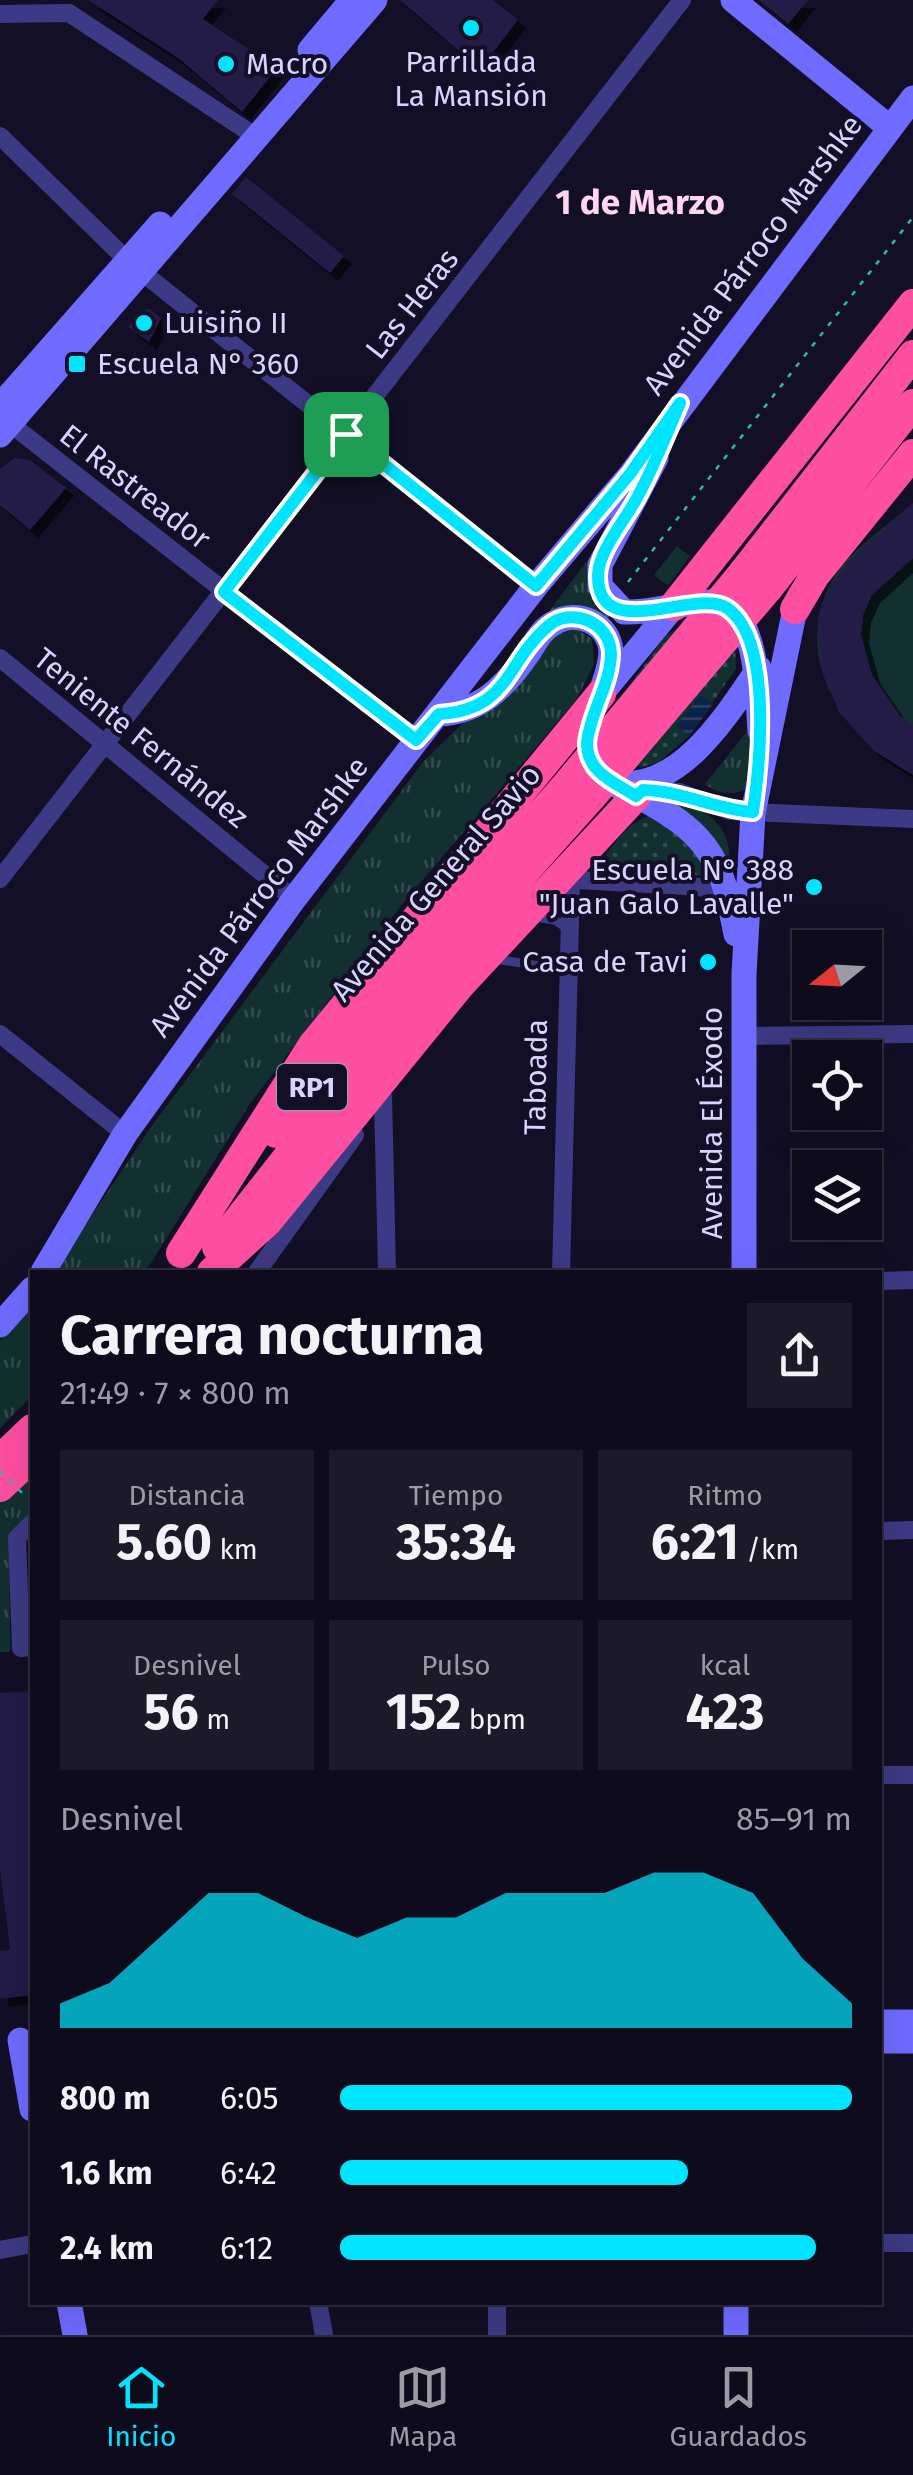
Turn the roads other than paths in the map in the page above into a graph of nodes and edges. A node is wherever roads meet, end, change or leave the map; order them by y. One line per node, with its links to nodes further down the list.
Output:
1 (352, 0): 8 (main road)
2 (375, 0): 8 (main road)
3 (682, 0): 16 (street, Las Heras)
4 (733, 0): 7 (main road)
5 (0, 14): 8 (street)
6 (913, 98): 7 (main road, Avenida Párroco Marshke)
7 (890, 128): 13 (main road, Avenida Párroco Marshke)
8 (252, 133): 10 (main road)
9 (0, 136): 10 (street)
10 (135, 267): 15 (main road); 16 (street)
11 (913, 304): 21 (highway)
12 (913, 355): 17 (highway, Avenida General Savio / RP1)
13 (680, 403): 19 (main road, Avenida Párroco Marshke); 21 (main road, Avenida El Éxodo)
14 (913, 404): 17 (highway, Avenida General Savio / RP1)
15 (6, 410): 20 (street, El Rastreador)
16 (346, 434): 19 (street); 20 (street, Las Heras)
17 (855, 452): 36 (highway, Avenida General Savio / RP1, bridge)
18 (913, 454): 22 (highway)
19 (536, 586): 26 (main road, Avenida Párroco Marshke)
20 (224, 592): 27 (street, El Rastreador); 28 (street, Las Heras)
21 (674, 606): 24 (main road, Avenida El Éxodo); 25 (main road)
22 (795, 609): 24 (main road); 29 (main road, Avenida El Éxodo)
23 (0, 658): 28 (street, Teniente Fernández)
24 (755, 673): 29 (main road, Avenida El Éxodo); 30 (main road)
25 (601, 694): 26 (main road); 30 (main road); 46 (highway)
26 (439, 714): 27 (main road, Avenida Párroco Marshke)
27 (416, 740): 35 (main road, Avenida Párroco Marshke)
28 (106, 743): 33 (street, Las Heras); 35 (street, Teniente Fernández)
29 (760, 764): 31 (main road, Avenida El Éxodo)
30 (638, 787): 31 (street); 34 (highway); 38 (main road, Avenida El Éxodo)
31 (753, 812): 32 (street); 40 (main road, Avenida El Éxodo)
32 (913, 820)
33 (0, 879)
34 (565, 880): 36 (highway); 37 (street, Taboada); 38 (street)
35 (294, 899): 45 (main road, Avenida Párroco Marshke)
36 (493, 928): 37 (lane); 39 (lane); 44 (street); 46 (highway, Avenida General Savio / RP1); 49 (highway)
37 (568, 930): 39 (street, Taboada)
38 (737, 937): 40 (main road, Avenida El Éxodo)
39 (566, 970): 51 (street, Taboada)
40 (744, 974): 43 (main road, Avenida El Éxodo)
41 (0, 1034): 45 (street)
42 (913, 1034): 43 (street)
43 (746, 1036): 52 (main road, Avenida El Éxodo)
44 (382, 1096): 47 (street); 50 (street)
45 (125, 1134): 48 (main road, Avenida Párroco Marshke)
46 (181, 1266)
47 (264, 1268)
48 (44, 1270)
49 (214, 1270)
50 (387, 1270)
51 (561, 1270)
52 (744, 1270)
53 (913, 1280): 54 (street)
54 (882, 1281)
55 (30, 1291): 56 (main road)
56 (0, 1326)
57 (30, 1430): 58 (highway)
58 (0, 1460)
59 (30, 1460): 60 (highway)
60 (11, 1490)
61 (30, 1525): 64 (street)
62 (913, 1530): 63 (street)
63 (882, 1531)
64 (27, 1648)
65 (913, 1775): 66 (street)
66 (882, 1776)
67 (882, 2022): 68 (main road)
68 (913, 2022)
69 (17, 2040): 72 (main road)
70 (882, 2041): 71 (main road)
71 (913, 2041)
72 (30, 2100)
73 (913, 2242): 74 (street)
74 (882, 2243)
75 (30, 2244): 76 (street)
76 (0, 2250)
77 (70, 2305): 81 (main road)
78 (319, 2305): 82 (street)
79 (496, 2305): 83 (street)
80 (736, 2305): 84 (main road)
81 (76, 2335)
82 (324, 2335)
83 (497, 2335)
84 (736, 2335)

